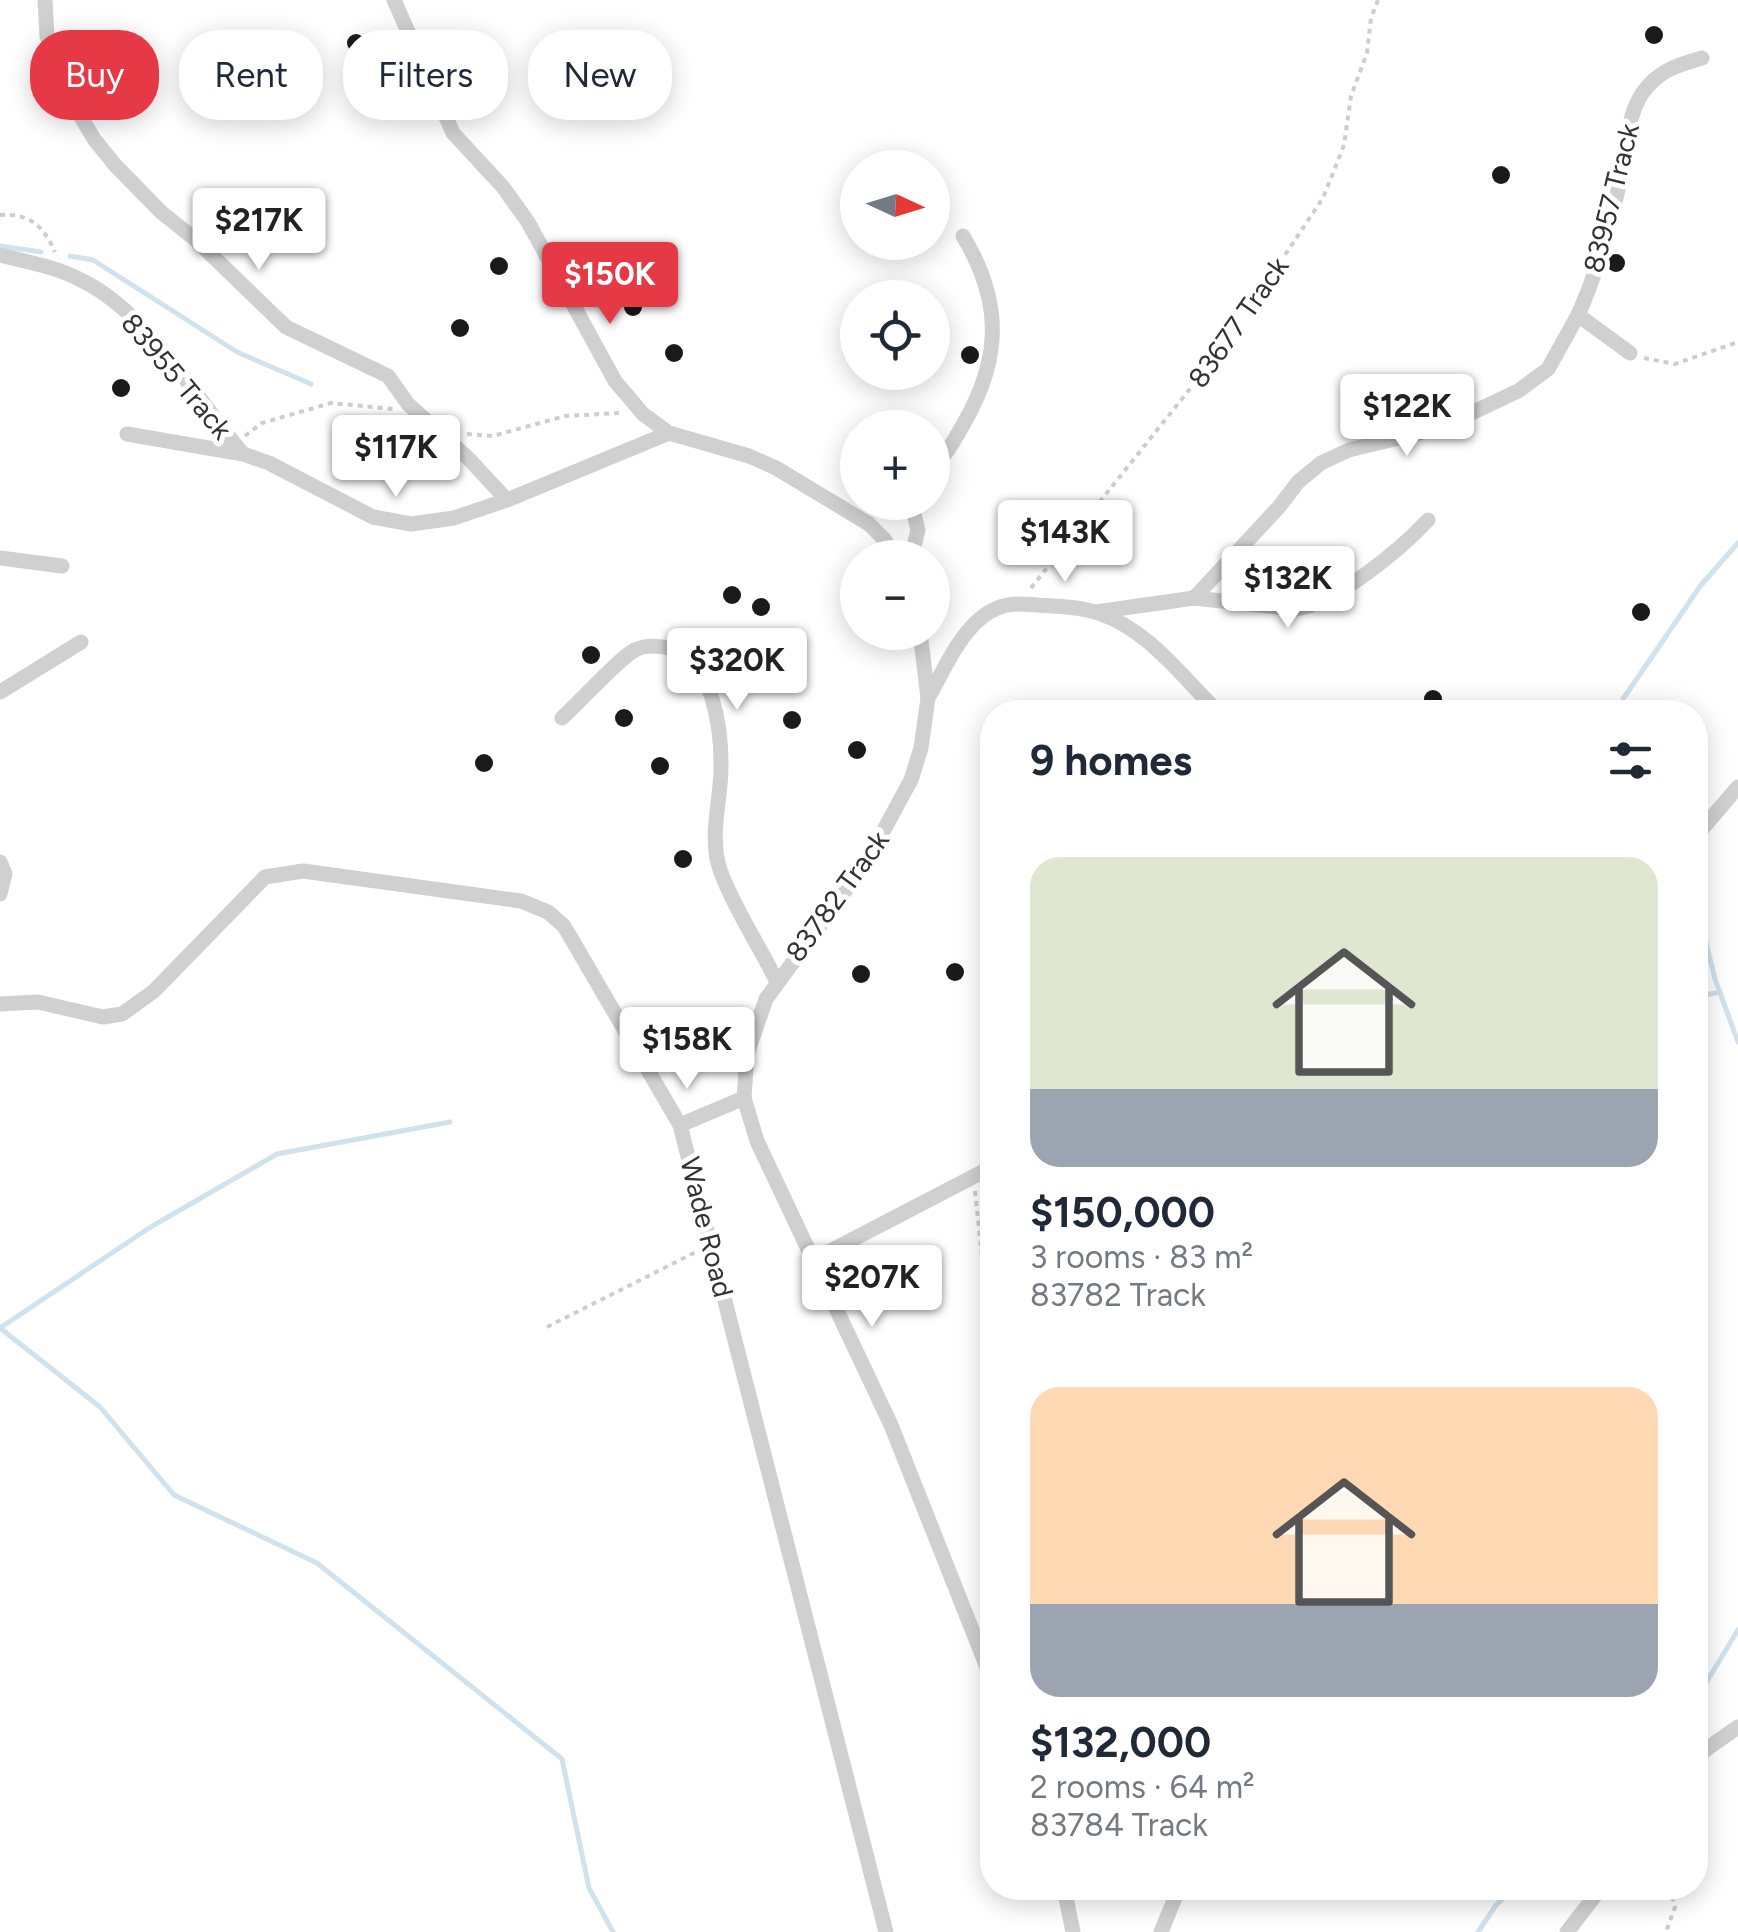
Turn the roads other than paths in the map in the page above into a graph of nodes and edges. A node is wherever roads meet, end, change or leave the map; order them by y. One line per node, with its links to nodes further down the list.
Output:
1 (46, 0): 12 (street)
2 (394, 0): 9 (street)
3 (1702, 58): 6 (street, 83957 Track)
4 (963, 236): 10 (street)
5 (0, 255): 11 (street, 83955 Track)
6 (1578, 315): 7 (street); 17 (street, 83957 Track)
7 (1630, 353)
8 (127, 434): 11 (street)
9 (669, 434): 12 (street); 14 (street)
10 (950, 447)
11 (243, 454): 12 (street)
12 (507, 500)
13 (1428, 520): 17 (street)
14 (885, 540)
15 (0, 558): 16 (street)
16 (62, 566)
17 (1194, 598): 18 (street)
18 (1096, 612): 22 (street); 23 (street)
19 (81, 642): 21 (street)
20 (922, 650): 22 (street, 83782 Track)
21 (0, 692)
22 (928, 698): 29 (street, 83782 Track)
23 (1206, 700)
24 (562, 718): 29 (street)
25 (1738, 787): 26 (street)
26 (1708, 822)
27 (0, 862): 28 (street)
28 (0, 894)
29 (776, 980): 31 (street, 83782 Track)
30 (0, 1004): 32 (street, Wade Road)
31 (744, 1098): 32 (street); 34 (street)
32 (680, 1125): 41 (street, Wade Road)
33 (980, 1174): 34 (street)
34 (814, 1258): 35 (street)
35 (980, 1650)
36 (1738, 1727): 37 (street)
37 (1708, 1748)
38 (1066, 1900): 42 (street)
39 (1175, 1900): 43 (street)
40 (1592, 1900): 44 (street)
41 (886, 1932)
42 (1073, 1932)
43 (1161, 1932)
44 (1567, 1932)

